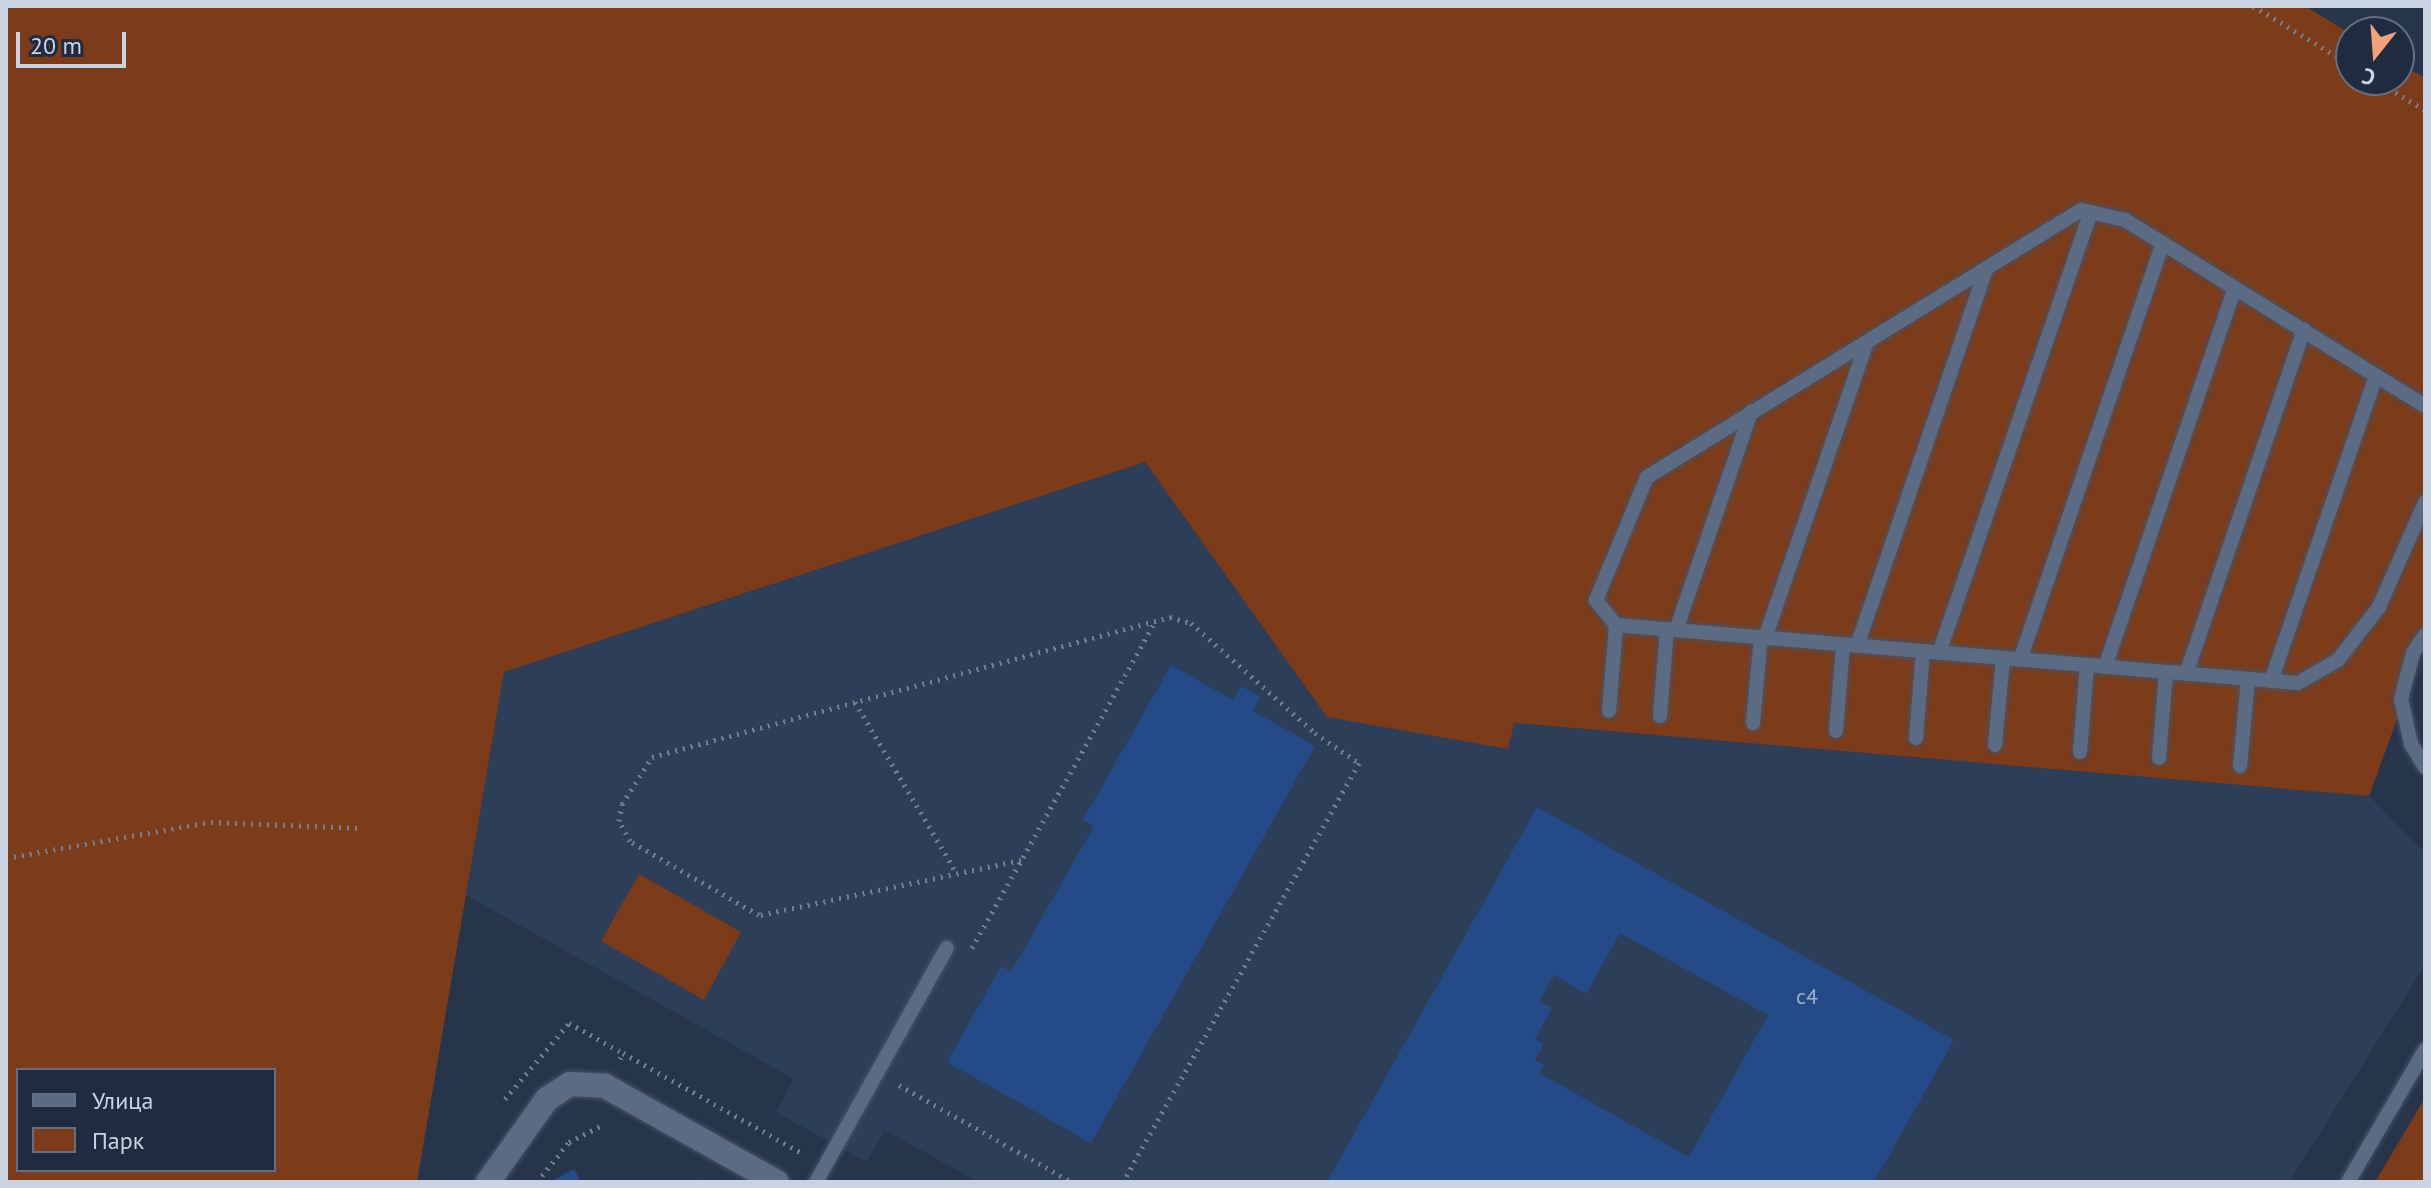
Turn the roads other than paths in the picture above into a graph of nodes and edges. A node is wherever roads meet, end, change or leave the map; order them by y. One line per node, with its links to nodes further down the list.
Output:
1 (2091, 212): 2 (lane); 3 (lane); 17 (lane)
2 (2163, 243): 4 (lane); 19 (lane)
3 (1986, 269): 6 (lane); 15 (lane)
4 (2235, 288): 5 (lane); 21 (lane)
5 (2304, 330): 7 (lane); 23 (lane)
6 (1867, 342): 9 (lane); 14 (lane)
7 (2376, 376): 8 (lane); 25 (lane)
8 (2425, 406)
9 (1751, 412): 11 (lane); 12 (lane)
10 (2425, 502): 25 (lane)
11 (1616, 625): 12 (lane); 26 (lane)
12 (1672, 630): 14 (lane); 27 (lane)
13 (2425, 635): 35 (lane)
14 (1763, 638): 15 (lane); 28 (lane)
15 (1850, 645): 16 (lane); 29 (lane)
16 (1923, 651): 17 (lane); 30 (lane)
17 (1939, 653): 18 (lane)
18 (2003, 658): 19 (lane); 31 (lane)
19 (2020, 660): 20 (lane)
20 (2087, 665): 21 (lane); 32 (lane)
21 (2105, 667): 22 (lane)
22 (2166, 672): 23 (lane); 33 (lane)
23 (2186, 674): 24 (lane)
24 (2248, 679): 25 (lane); 34 (lane)
25 (2271, 681)
26 (1609, 711)
27 (1660, 716)
28 (1753, 723)
29 (1836, 731)
30 (1916, 738)
31 (1995, 745)
32 (2080, 752)
33 (2159, 758)
34 (2240, 766)
35 (2425, 767)
36 (947, 948): 40 (lane)
37 (2425, 1050): 41 (lane)
38 (488, 1182): 39 (street)
39 (777, 1182)
40 (816, 1182)
41 (2348, 1182)

